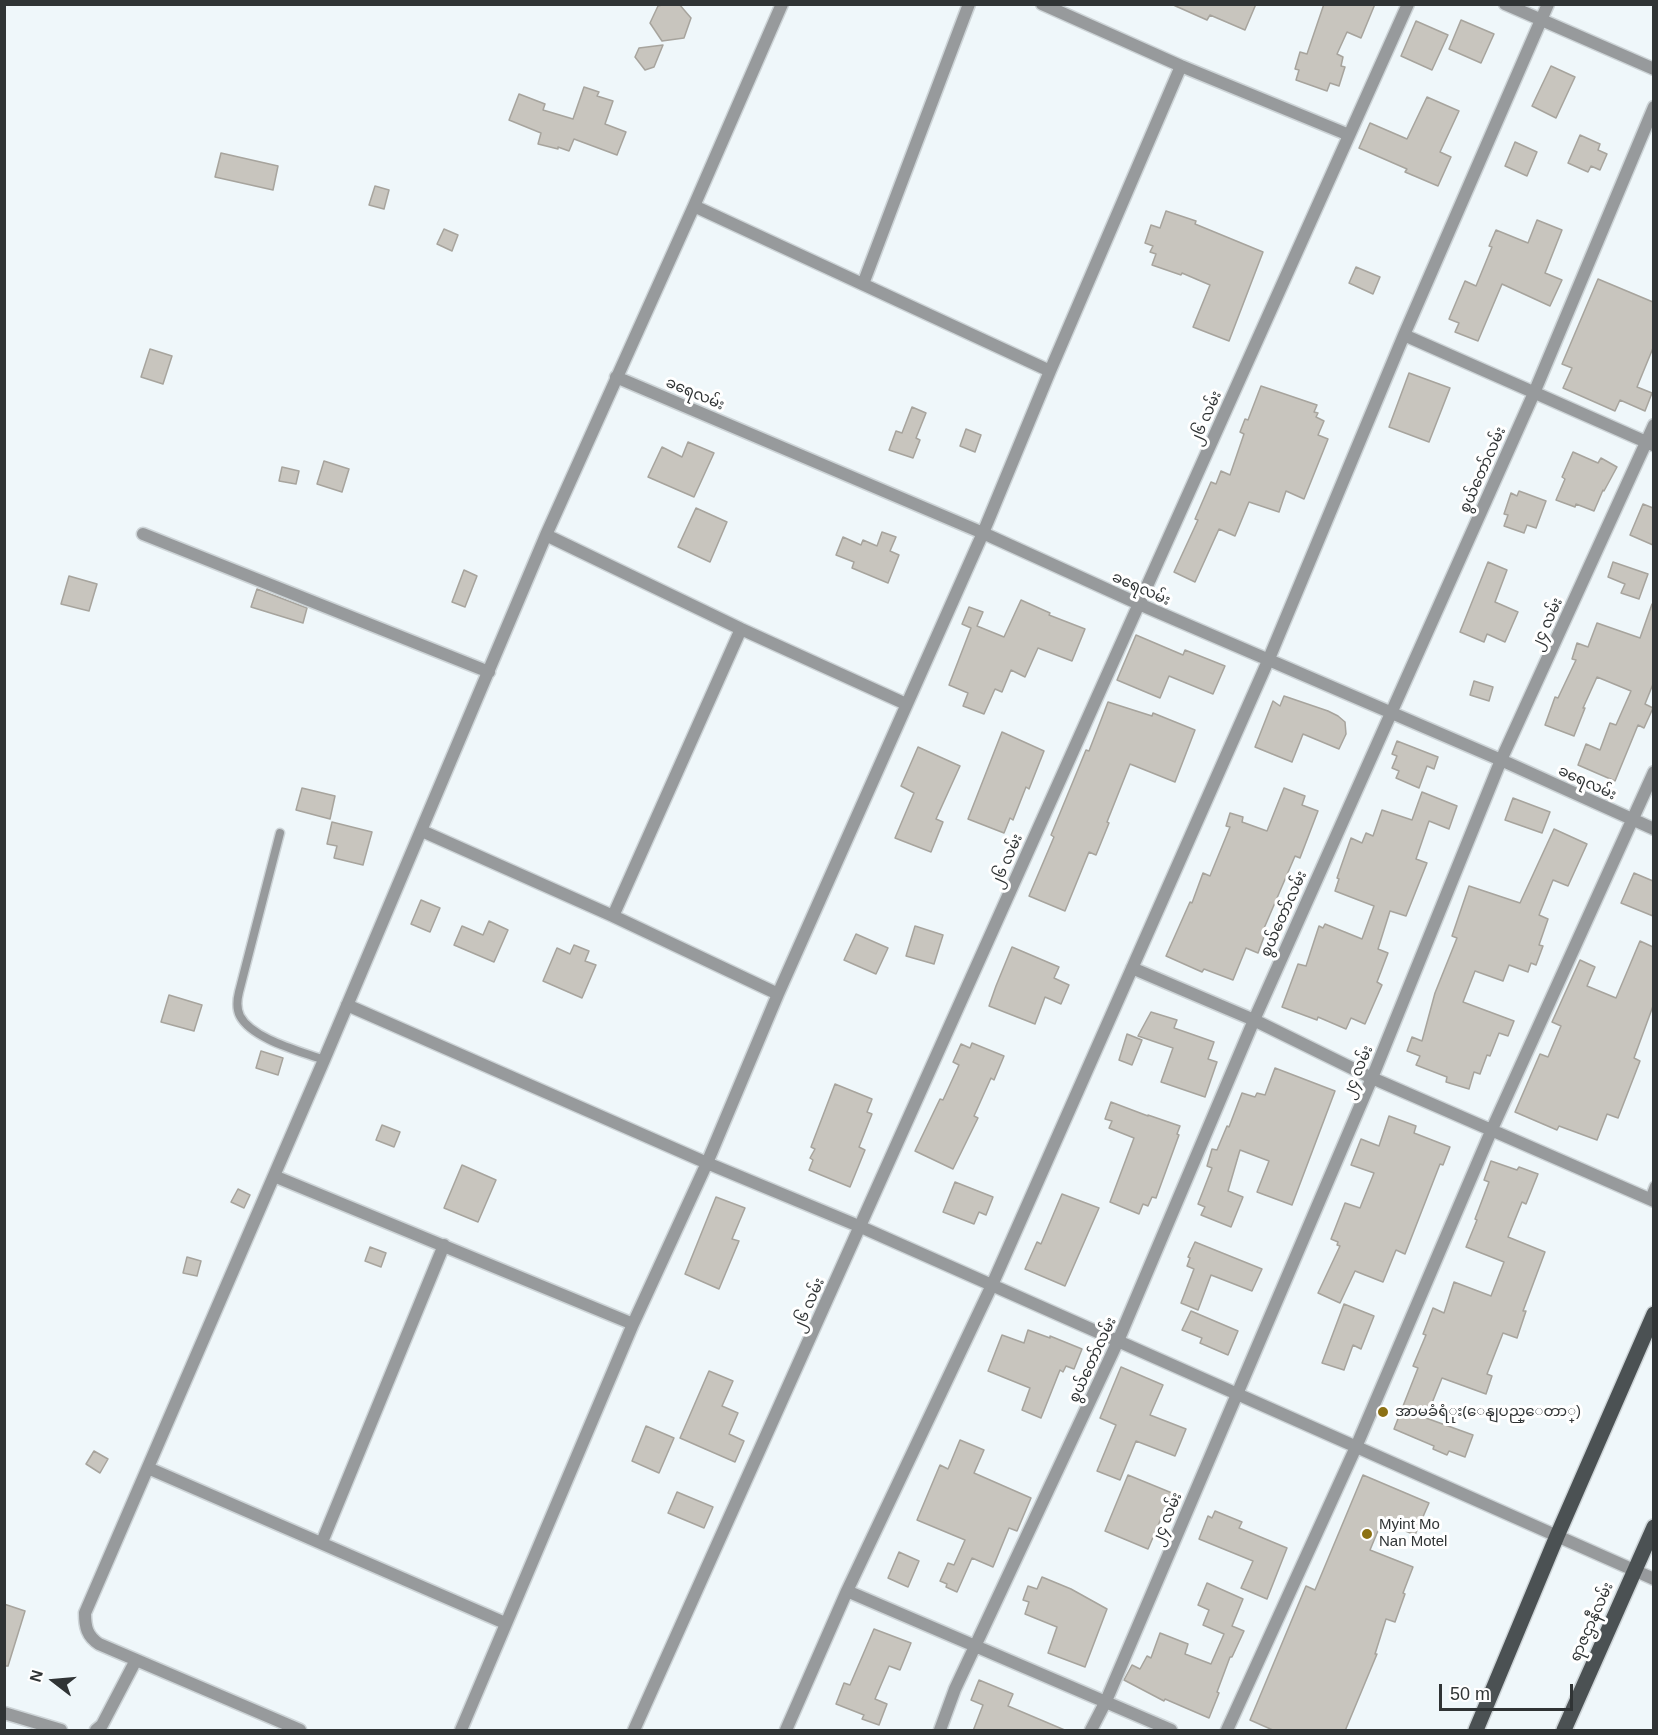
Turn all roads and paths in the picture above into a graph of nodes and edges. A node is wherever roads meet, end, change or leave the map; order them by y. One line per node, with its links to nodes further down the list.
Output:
1 (782, 4): 12 (street)
2 (969, 4): 13 (street)
3 (1042, 4): 8 (street)
4 (1408, 4): 11 (street, ၂၆ လမ်း)
5 (1505, 4): 7 (street)
6 (1548, 4): 7 (street)
7 (1542, 20): 9 (street); 14 (street)
8 (1181, 66): 11 (street); 15 (street)
9 (1653, 69)
10 (1653, 107): 17 (street, စွယ်တော်လမ်း)
11 (1349, 135): 23 (street, ၂၆ လမ်း)
12 (694, 206): 13 (street); 16 (street)
13 (863, 284): 15 (street)
14 (1404, 335): 17 (street); 25 (street)
15 (1050, 370): 20 (street)
16 (616, 377): 20 (street, ခရေလမ်း); 22 (street)
17 (1534, 393): 19 (street); 28 (street, စွယ်တော်လမ်း)
18 (1653, 425): 19 (street, ၂၄ လမ်း)
19 (1650, 444): 29 (street, ၂၄ လမ်း)
20 (983, 533): 23 (street, ခရေလမ်း); 27 (street)
21 (143, 534): 26 (street)
22 (546, 535): 24 (street); 26 (street)
23 (1139, 604): 25 (street, ခရေလမ်း); 47 (street, ၂၆ လမ်း)
24 (741, 629): 27 (street); 35 (street)
25 (1268, 661): 28 (street, ခရေလမ်း); 36 (street)
26 (489, 672): 33 (street)
27 (906, 704): 37 (street)
28 (1390, 712): 29 (street, ခရေလမ်း); 39 (street, စွယ်တော်လမ်း)
29 (1501, 760): 31 (street, ခရေလမ်း); 41 (street, ၂၄ လမ်း)
30 (1653, 772): 31 (street)
31 (1633, 820): 32 (street, ခရေလမ်း); 42 (street)
32 (1653, 829)
33 (422, 831): 35 (street); 38 (street)
34 (280, 833): 40 (lane)
35 (612, 916): 37 (street)
36 (1132, 968): 39 (street); 49 (street)
37 (778, 994): 43 (street)
38 (347, 1005): 40 (street); 43 (street)
39 (1254, 1020): 41 (street); 52 (street, စွယ်တော်လမ်း)
40 (324, 1060): 44 (street)
41 (1372, 1078): 42 (street); 53 (street, ၂၄ လမ်း)
42 (1492, 1129): 46 (street); 54 (street)
43 (707, 1163): 47 (street); 51 (street)
44 (274, 1176): 48 (street); 55 (street)
45 (1653, 1186): 46 (lane)
46 (1651, 1200)
47 (861, 1227): 49 (street); 71 (street, ၂၆ လမ်း)
48 (444, 1245): 51 (street); 58 (street)
49 (992, 1285): 52 (street); 61 (street)
50 (1653, 1314): 57 (main road)
51 (633, 1324): 62 (street)
52 (1118, 1341): 53 (street); 63 (street, စွယ်တော်လမ်း)
53 (1237, 1394): 54 (street); 65 (street, ၂၄ လမ်း)
54 (1356, 1448): 57 (street); 76 (street)
55 (148, 1468): 58 (street); 64 (street)
56 (1653, 1527): 59 (main road, ရာဇဌာနီလမ်း)
57 (1557, 1536): 59 (street); 77 (main road)
58 (322, 1542): 62 (street)
59 (1634, 1571): 60 (street); 78 (main road, ရာဇဌာနီလမ်း)
60 (1653, 1579)
61 (847, 1591): 63 (street); 72 (street)
62 (505, 1623): 70 (street)
63 (975, 1645): 65 (street); 73 (street, စွယ်တော်လမ်း)
64 (136, 1660): 67 (street); 69 (street)
65 (1106, 1701): 74 (street, ၂၄ လမ်း); 75 (street)
66 (4, 1713): 68 (street)
67 (295, 1730)
68 (61, 1731)
69 (96, 1731)
70 (461, 1731)
71 (634, 1731)
72 (786, 1731)
73 (940, 1731)
74 (1091, 1731)
75 (1171, 1731)
76 (1227, 1731)
77 (1476, 1731)
78 (1564, 1731)

